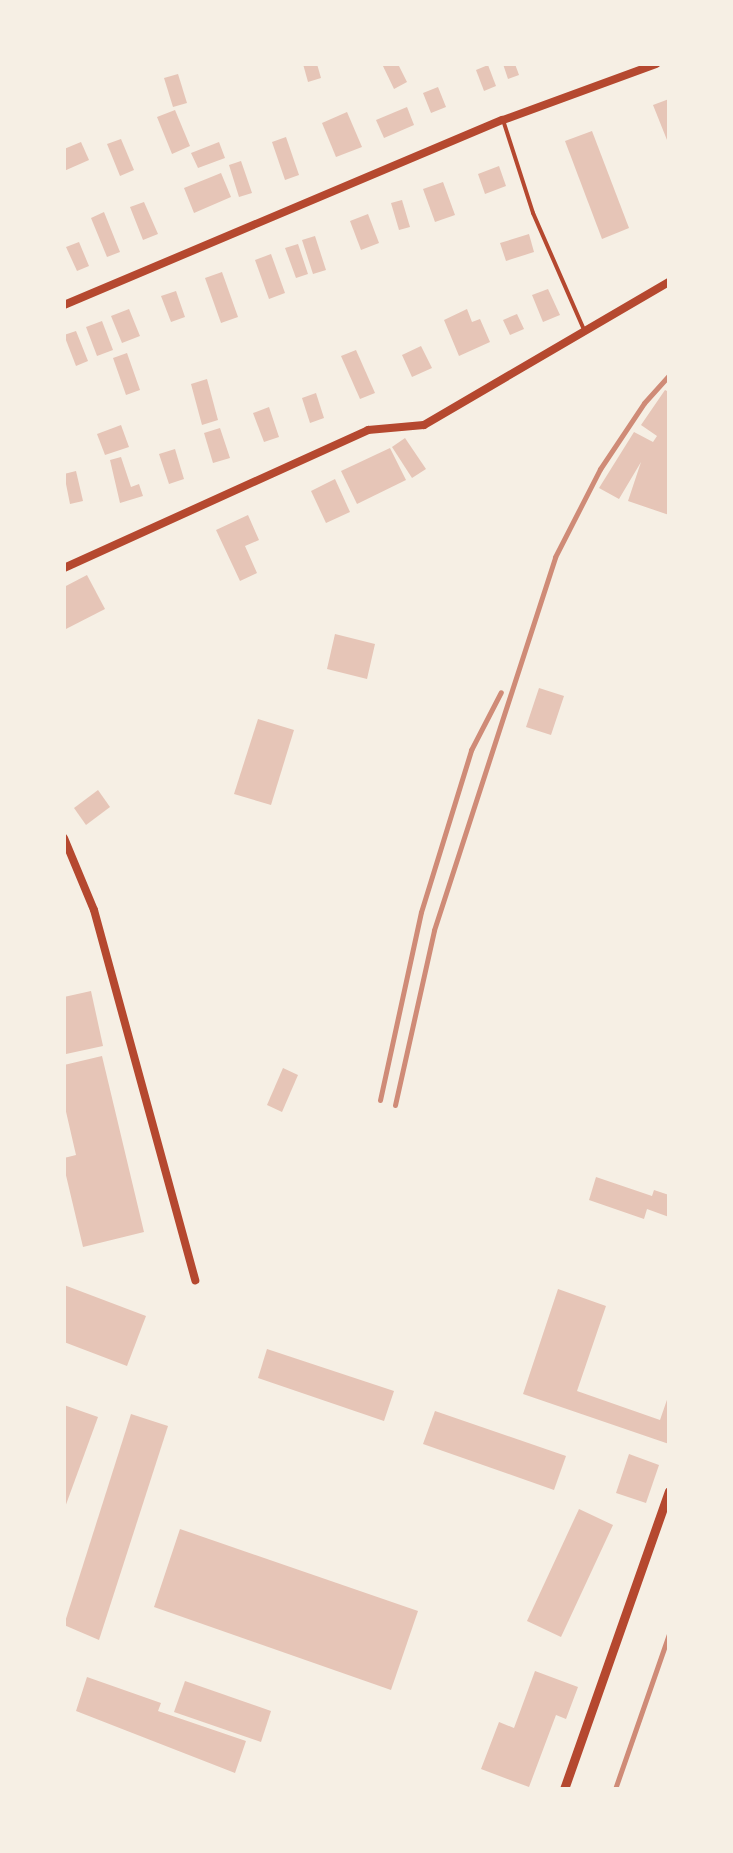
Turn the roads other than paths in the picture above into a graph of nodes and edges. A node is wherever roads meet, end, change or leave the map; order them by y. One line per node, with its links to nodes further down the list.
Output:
1 (656, 64): 2 (street)
2 (503, 120): 4 (street); 5 (lane)
3 (669, 282): 5 (street)
4 (64, 305)
5 (584, 330): 6 (street)
6 (64, 568)
7 (64, 838): 8 (street)
8 (195, 1280)
9 (669, 1491): 10 (street)
10 (564, 1789)

